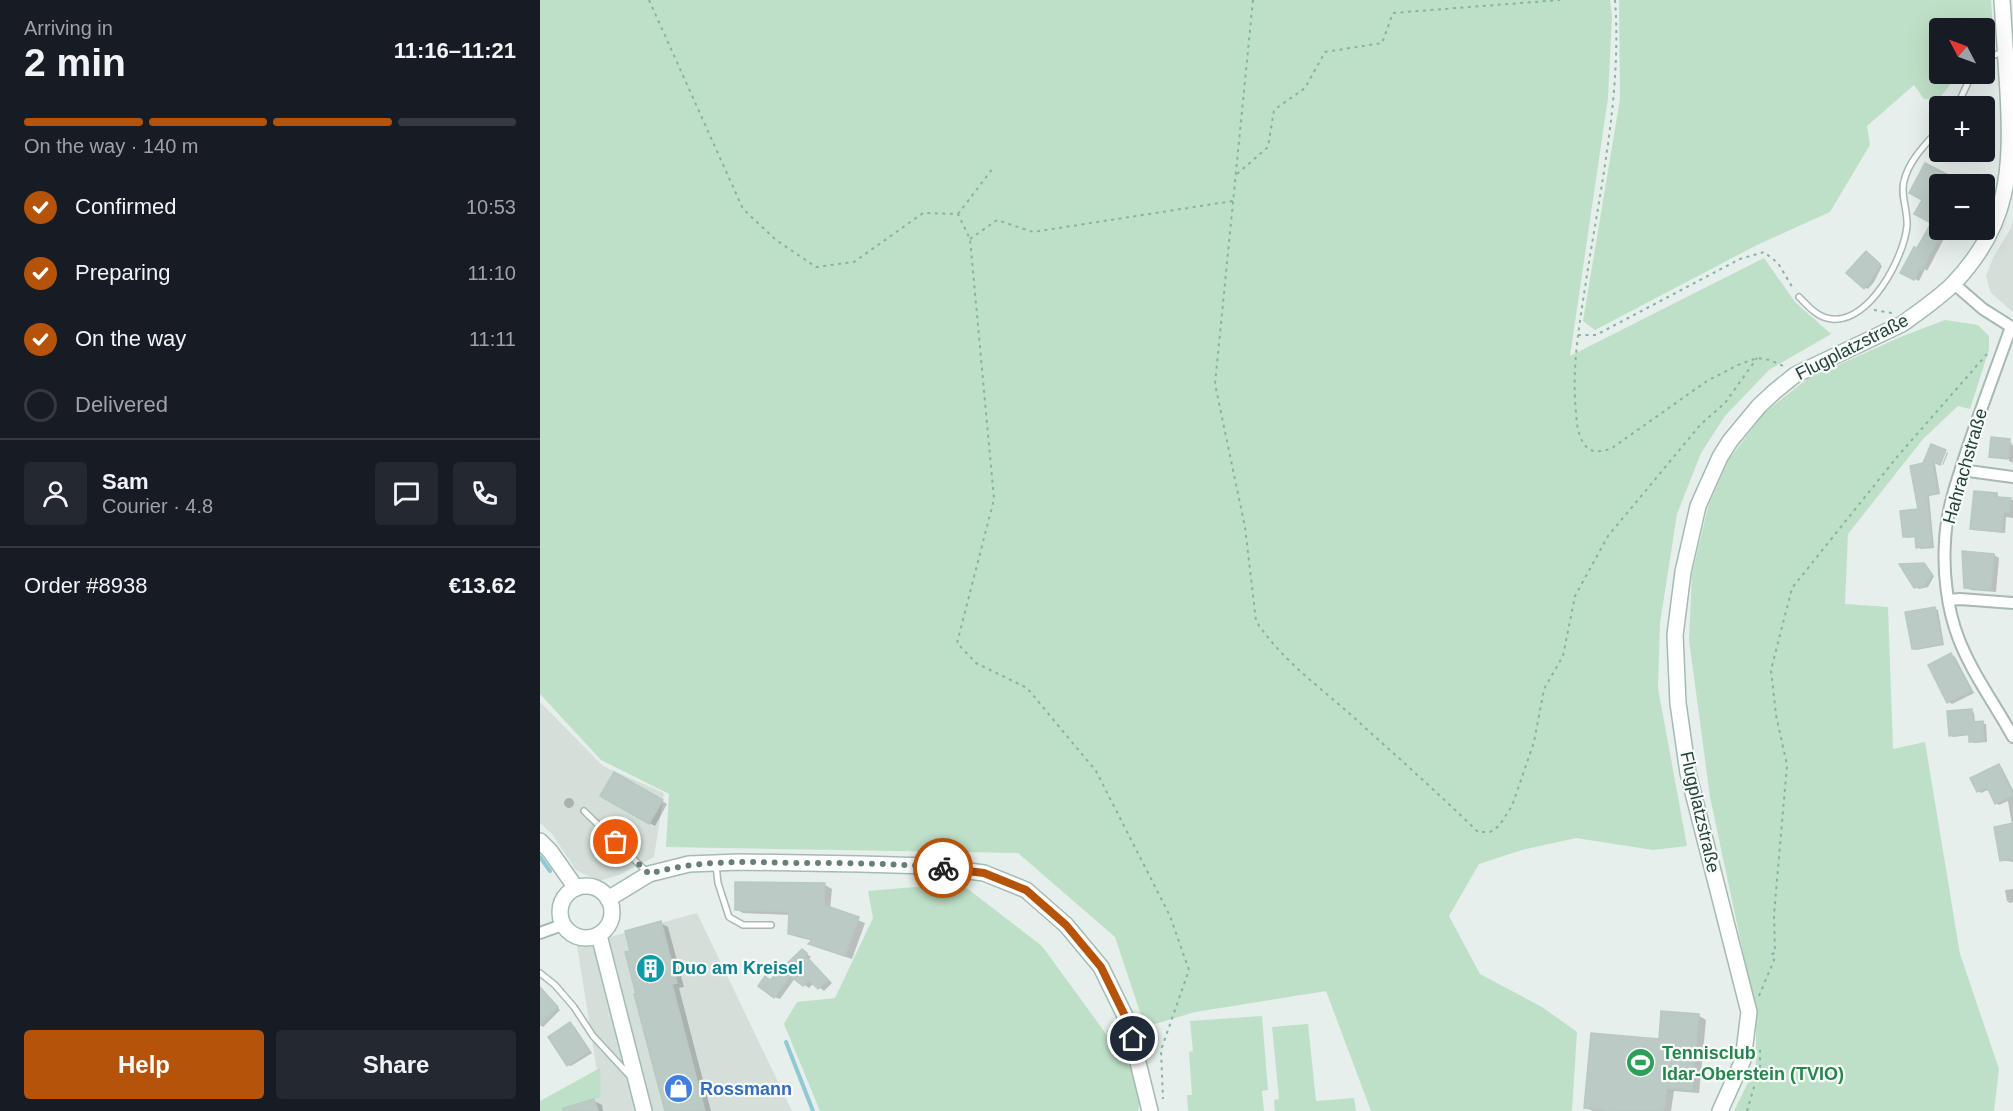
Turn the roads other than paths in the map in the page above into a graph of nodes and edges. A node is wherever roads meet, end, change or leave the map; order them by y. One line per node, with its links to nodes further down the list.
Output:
1 (2002, 0): 2 (street, Flugplatzstraße)
2 (2006, 52): 3 (lane); 5 (street, Flugplatzstraße)
3 (1995, 55)
4 (1929, 140): 6 (lane)
5 (1953, 283): 7 (street, Hahrachstraße); 27 (street, Flugplatzstraße)
6 (1799, 297)
7 (2012, 327): 8 (street, Hahrachstraße)
8 (1961, 470): 9 (street); 10 (street, Hahrachstraße)
9 (2013, 477)
10 (1949, 600): 11 (street); 12 (street, Hahrachstraße)
11 (2013, 603)
12 (2013, 737)
13 (584, 811): 16 (lane)
14 (540, 841): 17 (street)
15 (716, 863): 16 (street); 20 (lane); 26 (street)
16 (649, 874): 18 (street)
17 (576, 888): 18 (street); 19 (street)
18 (609, 899): 22 (street)
19 (562, 925): 21 (street); 22 (street)
20 (771, 925)
21 (540, 933)
22 (599, 935): 24 (street)
23 (540, 973): 24 (lane)
24 (636, 1083): 25 (street)
25 (644, 1111)
26 (1150, 1111)
27 (1720, 1111)

